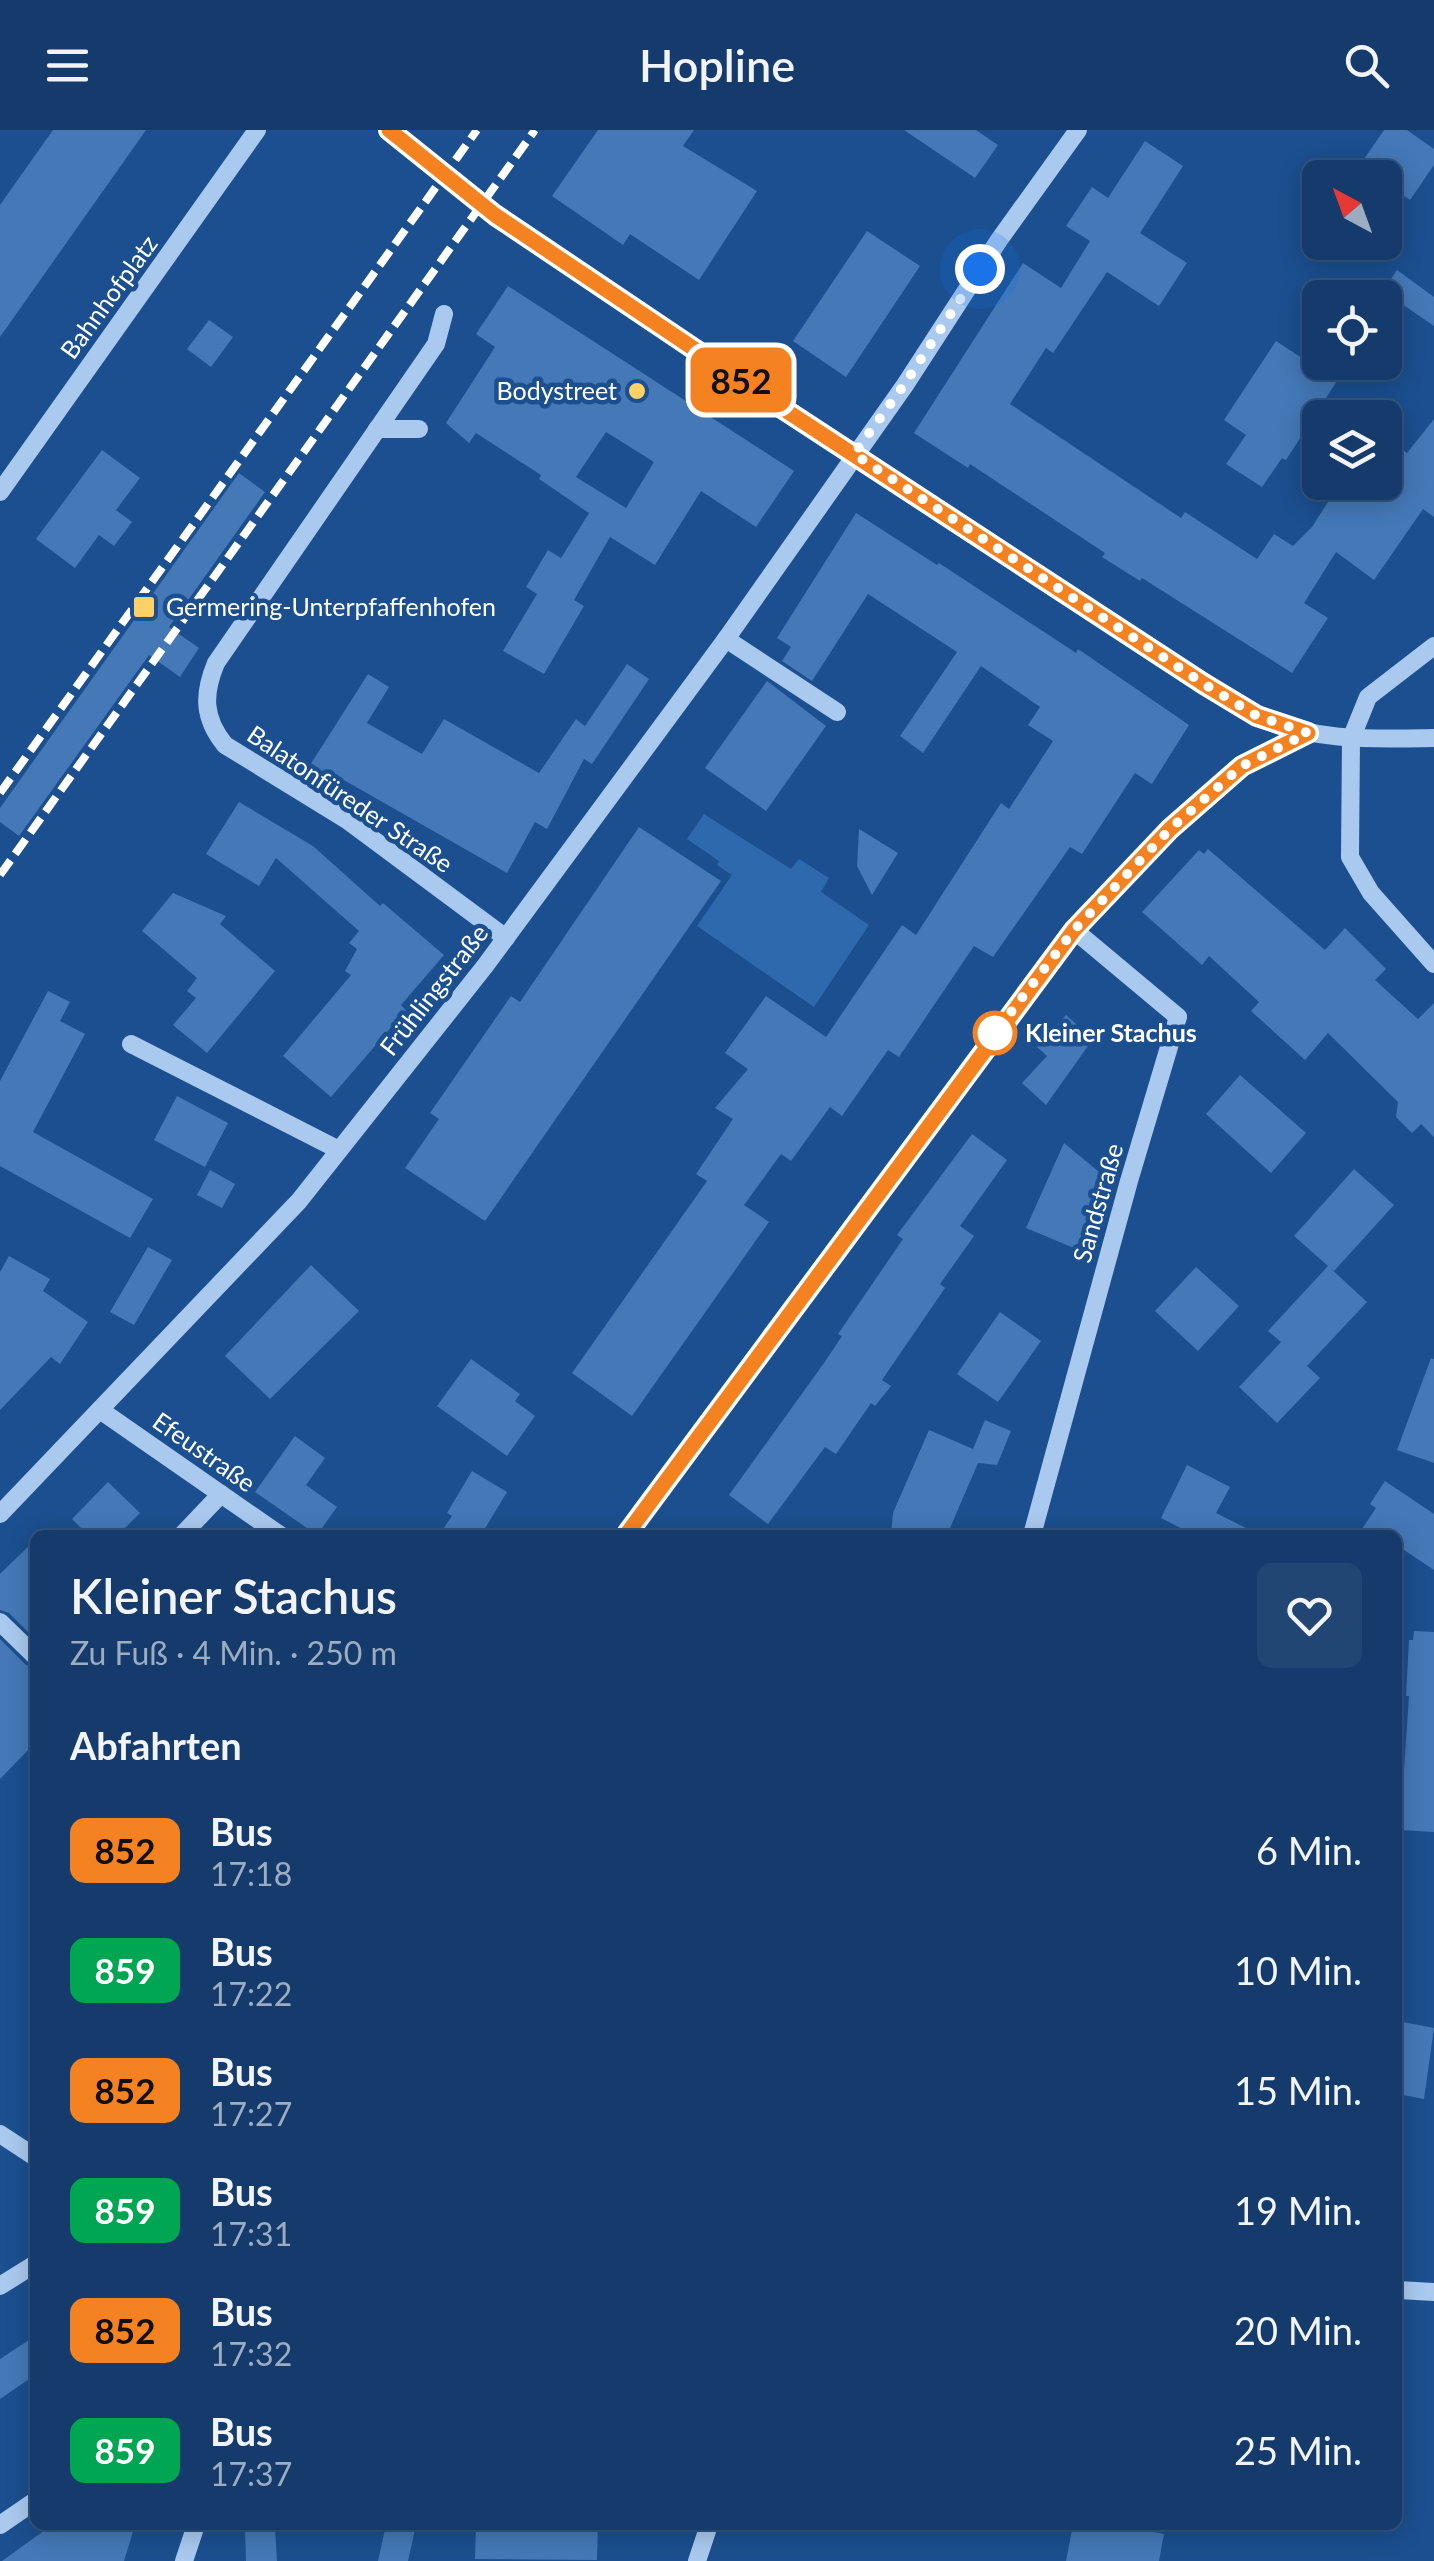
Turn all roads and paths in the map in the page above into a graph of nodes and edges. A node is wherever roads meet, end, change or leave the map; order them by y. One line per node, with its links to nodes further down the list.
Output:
1 (257, 130): 8 (street, Bahnhofplatz)
2 (388, 130): 7 (street)
3 (1078, 130): 7 (street, Frühlingstraße)
4 (444, 314): 5 (street, Balatonfüreder Straße)
5 (377, 428): 6 (street); 16 (street, Balatonfüreder Straße)
6 (419, 429)
7 (854, 454): 9 (street, Frühlingstraße); 12 (street)
8 (0, 492)
9 (726, 638): 11 (street); 16 (street, Frühlingstraße)
10 (1434, 646): 14 (street)
11 (837, 712)
12 (1308, 733): 14 (street); 15 (street)
13 (1434, 738): 14 (street)
14 (1351, 739): 17 (street)
15 (1074, 930): 25 (street); 26 (street, Sandstraße)
16 (506, 938): 19 (street, Frühlingstraße)
17 (1434, 964)
18 (131, 1044): 19 (street)
19 (339, 1150): 20 (street, Frühlingstraße)
20 (100, 1410): 21 (street, Efeustraße); 22 (street, Frühlingstraße)
21 (221, 1494): 23 (street); 24 (street, Efeustraße)
22 (0, 1514)
23 (187, 1530)
24 (273, 1530)
25 (630, 1530)
26 (1033, 1530)
27 (0, 1622): 28 (street)
28 (30, 1651)
29 (0, 2134): 30 (street)
30 (30, 2154)
31 (30, 2267): 32 (street)
32 (0, 2286)
33 (1402, 2290): 34 (street)
34 (1434, 2292)
35 (30, 2504): 36 (street)
36 (0, 2525)
37 (194, 2530): 39 (street)
38 (707, 2530): 40 (street)
39 (184, 2561)
40 (696, 2561)

